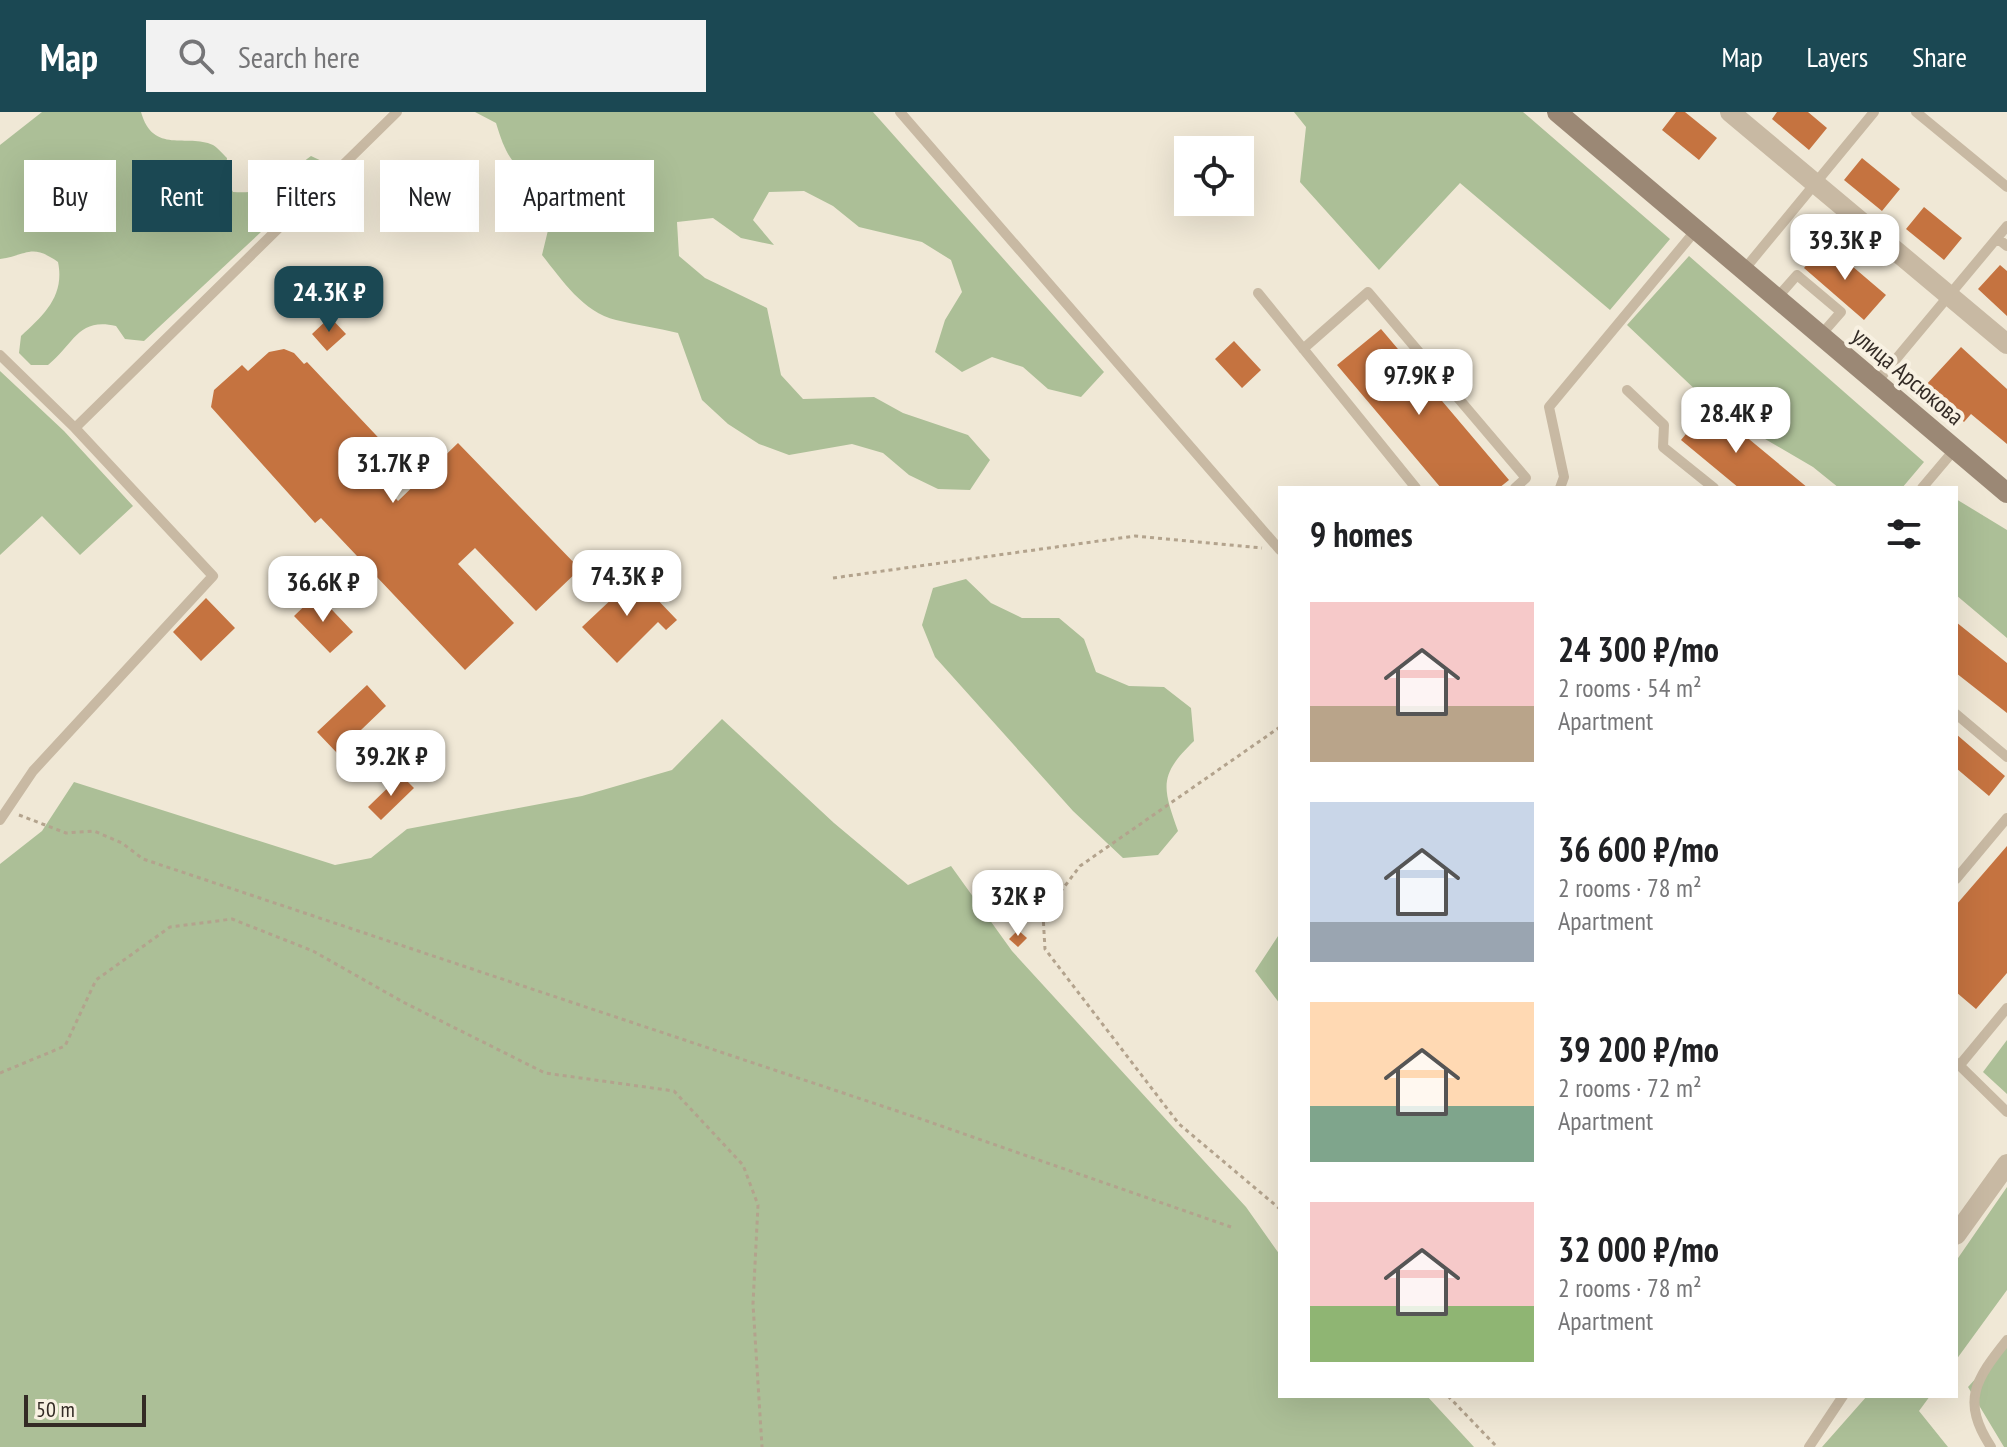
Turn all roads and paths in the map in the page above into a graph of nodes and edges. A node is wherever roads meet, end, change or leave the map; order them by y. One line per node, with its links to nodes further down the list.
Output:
1 (397, 112): 23 (lane)
2 (900, 112): 31 (lane)
3 (1557, 112): 10 (street, улица Арсюкова)
4 (1730, 112): 7 (street)
5 (1874, 112): 7 (lane)
6 (1916, 112): 8 (lane)
7 (1815, 183): 13 (lane); 15 (street)
8 (2007, 187)
9 (2007, 226): 11 (lane)
10 (1696, 230): 13 (street, улица Арсюкова); 27 (lane)
11 (1997, 238): 12 (lane); 15 (lane)
12 (2007, 246)
13 (1743, 271): 16 (street, улица Арсюкова)
14 (1258, 293): 19 (lane)
15 (1949, 295): 18 (street); 21 (lane)
16 (1776, 299): 17 (street, улица Арсюкова); 17 (lane)
17 (1820, 336): 21 (street, улица Арсюкова)
18 (2007, 344)
19 (1303, 349): 25 (lane); 26 (lane)
20 (0, 355): 23 (lane)
21 (1876, 383): 24 (street, улица Арсюкова)
22 (1627, 390): 28 (lane)
23 (75, 428): 37 (lane)
24 (1955, 449): 29 (lane); 30 (street, улица Арсюкова)
25 (1414, 486)
26 (1517, 486)
27 (1561, 486)
28 (1712, 486)
29 (1924, 486)
30 (2007, 493)
31 (1278, 548)
32 (1278, 550): 33 (path)
33 (833, 578)
34 (1958, 716): 36 (lane)
35 (1278, 728): 47 (path)
36 (2007, 757)
37 (6, 810): 39 (lane); 48 (path)
38 (2007, 818): 40 (lane)
39 (0, 820)
40 (1958, 877)
41 (2007, 1008): 42 (lane)
42 (1958, 1063)
43 (1958, 1065): 45 (lane)
44 (0, 1073): 53 (path)
45 (2007, 1112)
46 (2007, 1164): 49 (street)
47 (1278, 1207)
48 (1231, 1227)
49 (1958, 1232)
50 (2007, 1340): 56 (lane)
51 (1450, 1398): 54 (path)
52 (1842, 1398): 55 (lane)
53 (762, 1447)
54 (1497, 1447)
55 (1809, 1447)
56 (1991, 1447)

